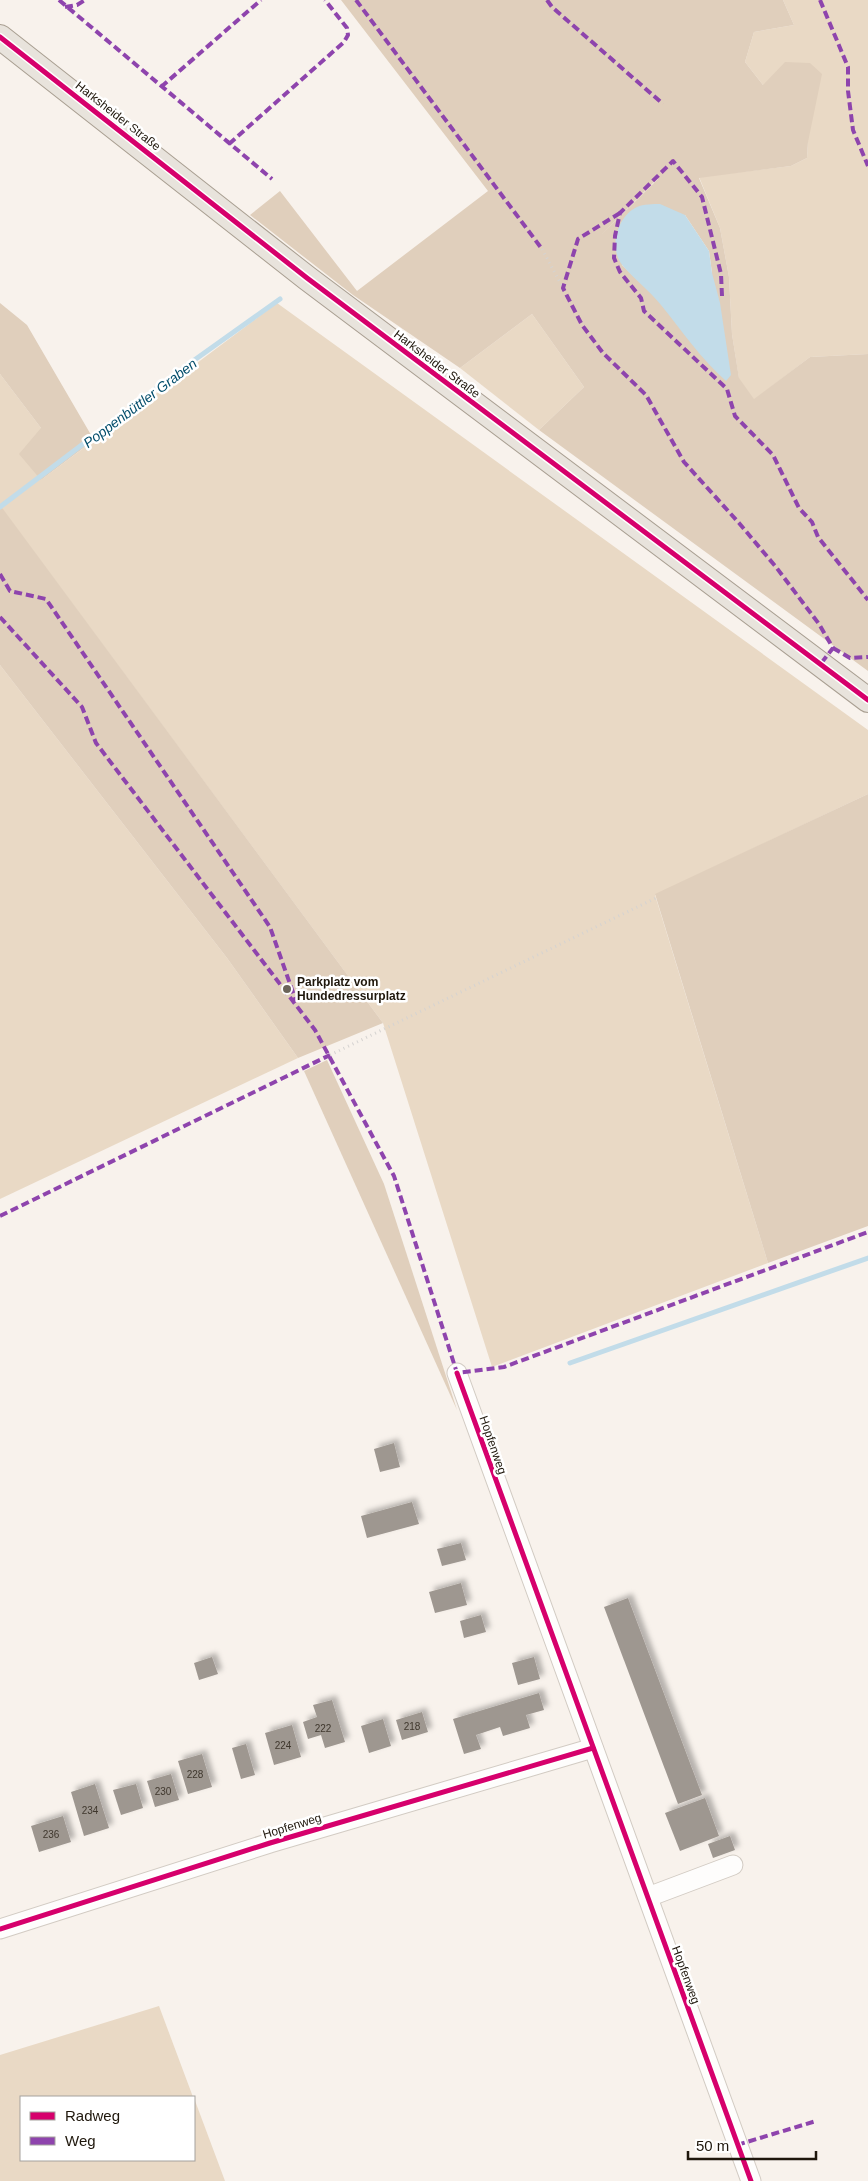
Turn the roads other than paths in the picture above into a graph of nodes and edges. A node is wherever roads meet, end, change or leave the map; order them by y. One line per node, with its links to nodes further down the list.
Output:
1 (0, 37): 2 (main road, Harksheider Straße)
2 (868, 700)
3 (457, 1373): 4 (street, Hopfenweg)
4 (593, 1748): 6 (street, Hopfenweg); 7 (street, Hopfenweg)
5 (733, 1865): 6 (street)
6 (648, 1897): 8 (street, Hopfenweg)
7 (0, 1929)
8 (751, 2181)

